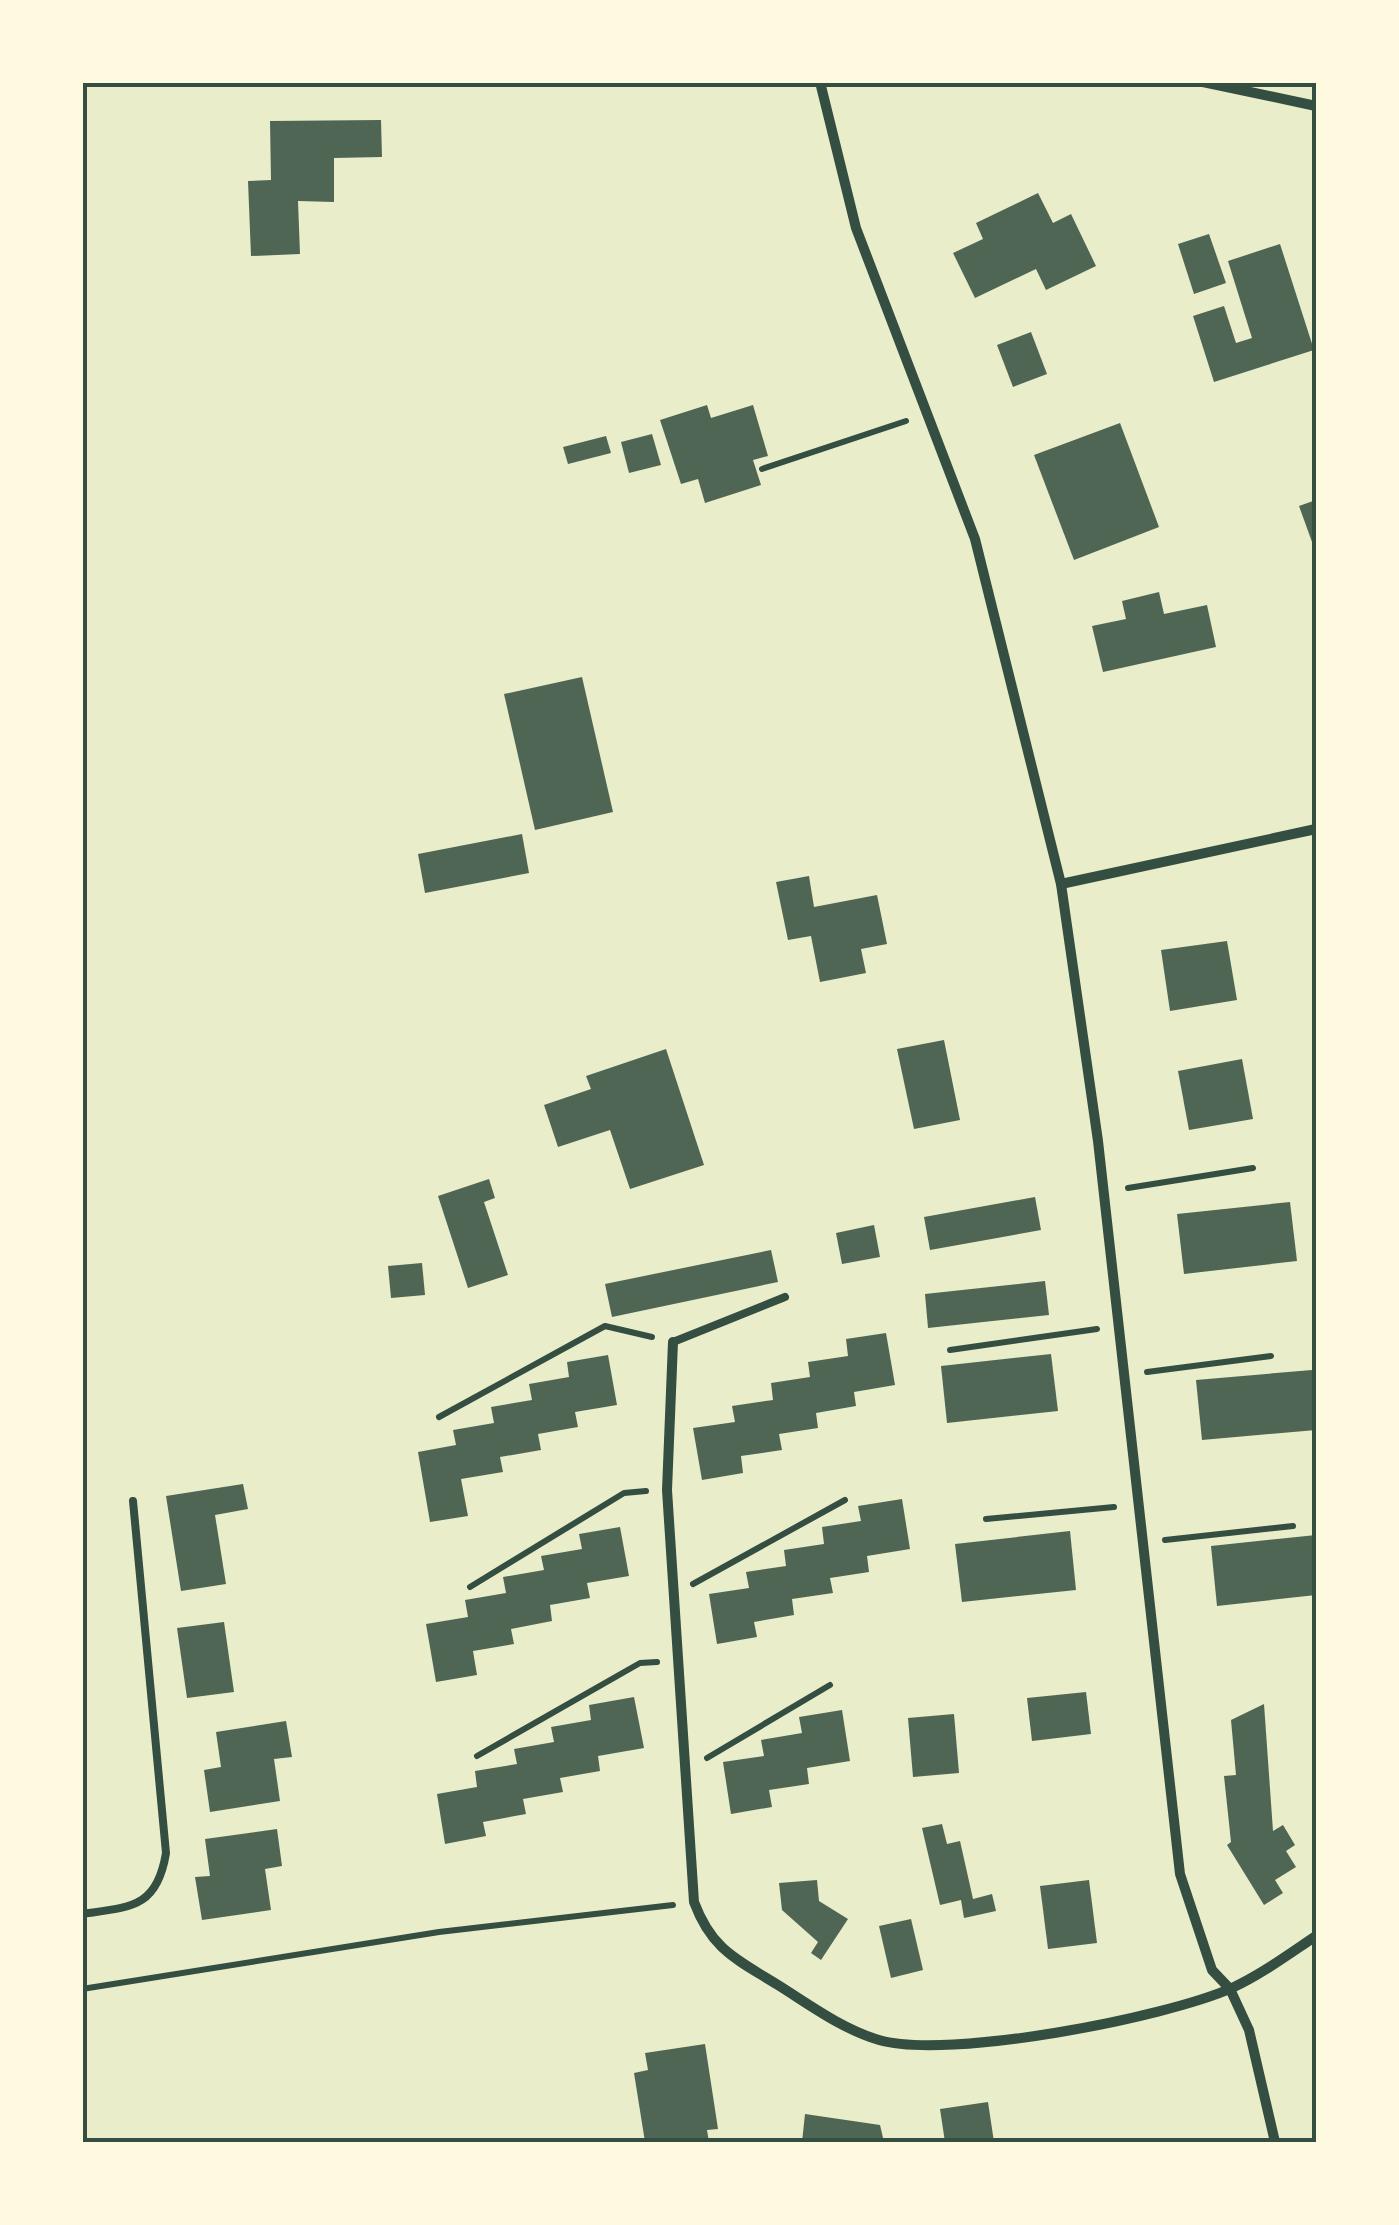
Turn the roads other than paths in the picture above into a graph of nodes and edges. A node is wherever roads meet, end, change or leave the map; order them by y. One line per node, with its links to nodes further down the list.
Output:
1 (820, 82): 5 (street)
2 (1204, 82): 3 (street)
3 (1316, 106)
4 (1316, 829): 5 (street)
5 (1061, 884): 11 (street)
6 (785, 1297): 7 (lane)
7 (673, 1342): 11 (street)
8 (133, 1500): 9 (lane)
9 (82, 1914)
10 (1316, 1936): 11 (street)
11 (1230, 1989): 12 (street)
12 (1275, 2142)

